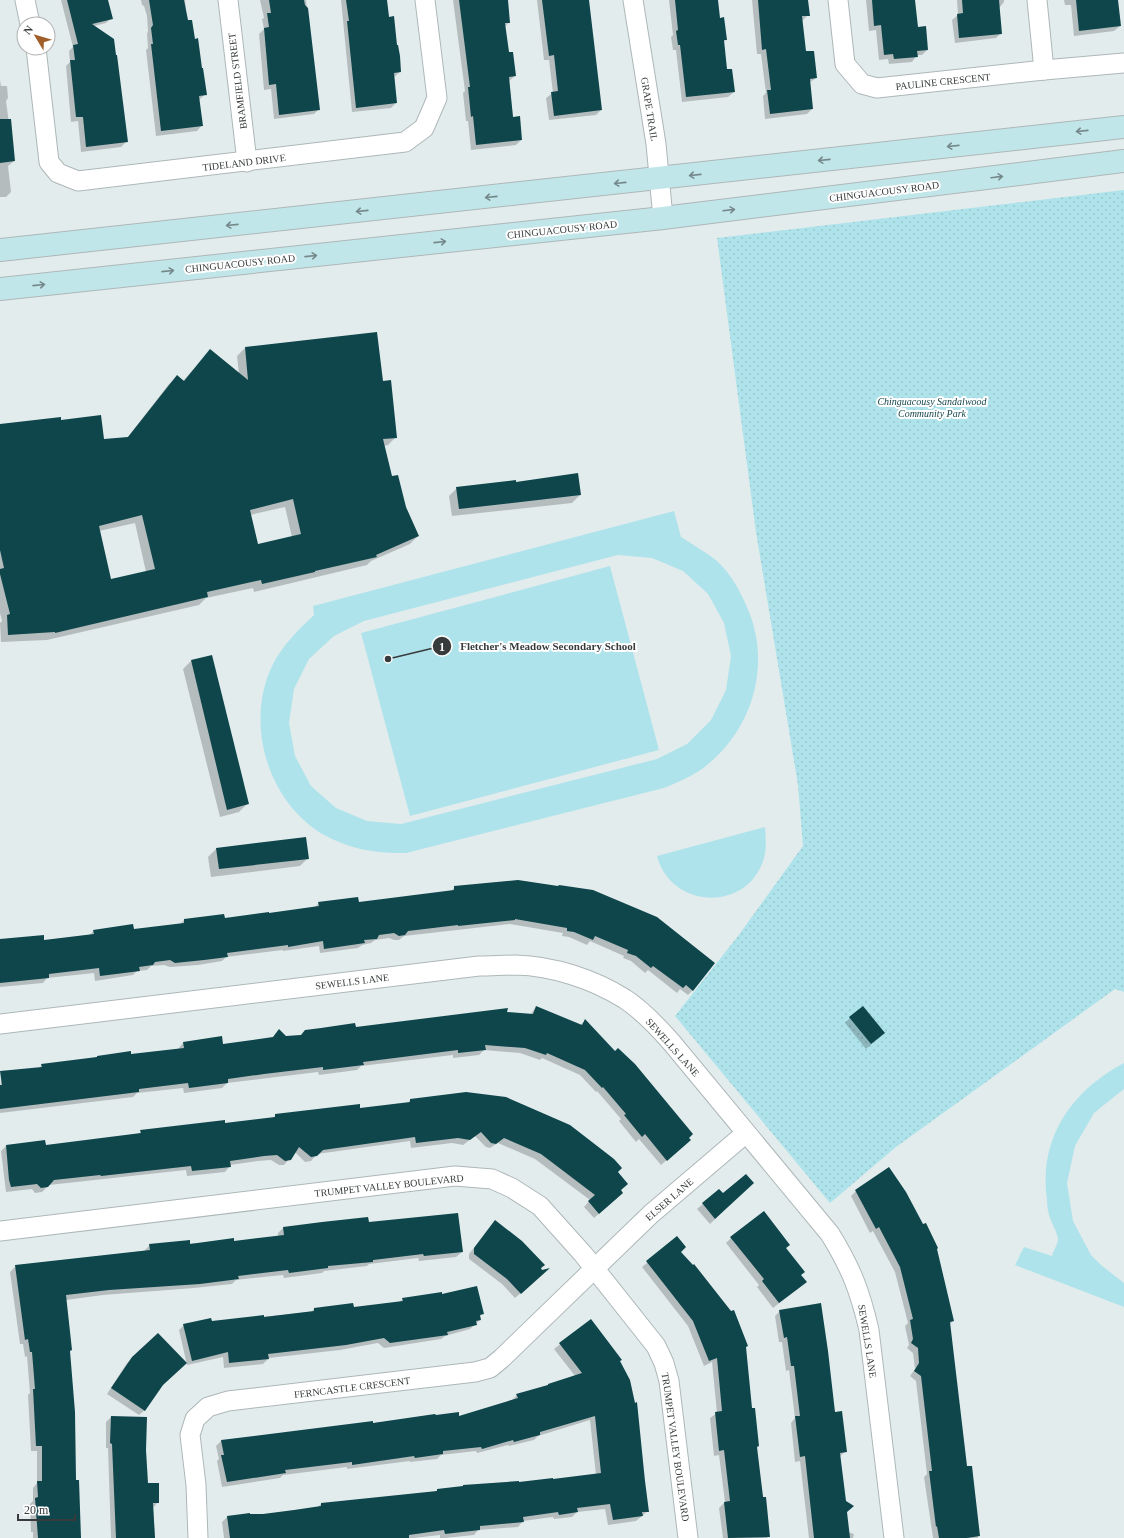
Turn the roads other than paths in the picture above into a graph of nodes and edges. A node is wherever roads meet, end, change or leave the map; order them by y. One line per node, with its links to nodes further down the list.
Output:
1 (25, 0): 7 (street)
2 (228, 0): 13 (street, BRAMFIELD STREET)
3 (425, 0): 13 (street, TIDELAND DRIVE)
4 (633, 0): 14 (street, GRAPE TRAIL)
5 (838, 0): 10 (street, PAULINE CRESCENT)
6 (1037, 0): 10 (street)
7 (28, 16)
8 (37, 56): 13 (street, TIDELAND DRIVE)
9 (1124, 63): 10 (street, PAULINE CRESCENT)
10 (1044, 70)
11 (1124, 127): 14 (main road, one-way to 14)
12 (1124, 161): 15 (main road, CHINGUACOUSY ROAD, one-way to 12)
13 (247, 162)
14 (659, 179): 15 (street, GRAPE TRAIL); 16 (main road, one-way to 16)
15 (663, 218): 17 (main road, CHINGUACOUSY ROAD, one-way to 15)
16 (0, 250)
17 (0, 289)
18 (0, 1024): 19 (street, SEWELLS LANE)
19 (746, 1133): 21 (street, ELSER LANE); 24 (street, SEWELLS LANE)
20 (0, 1231): 21 (street, TRUMPET VALLEY BOULEVARD)
21 (594, 1269): 22 (street, FERNCASTLE CRESCENT); 23 (street, TRUMPET VALLEY BOULEVARD)
22 (198, 1538)
23 (685, 1538)
24 (894, 1538)

